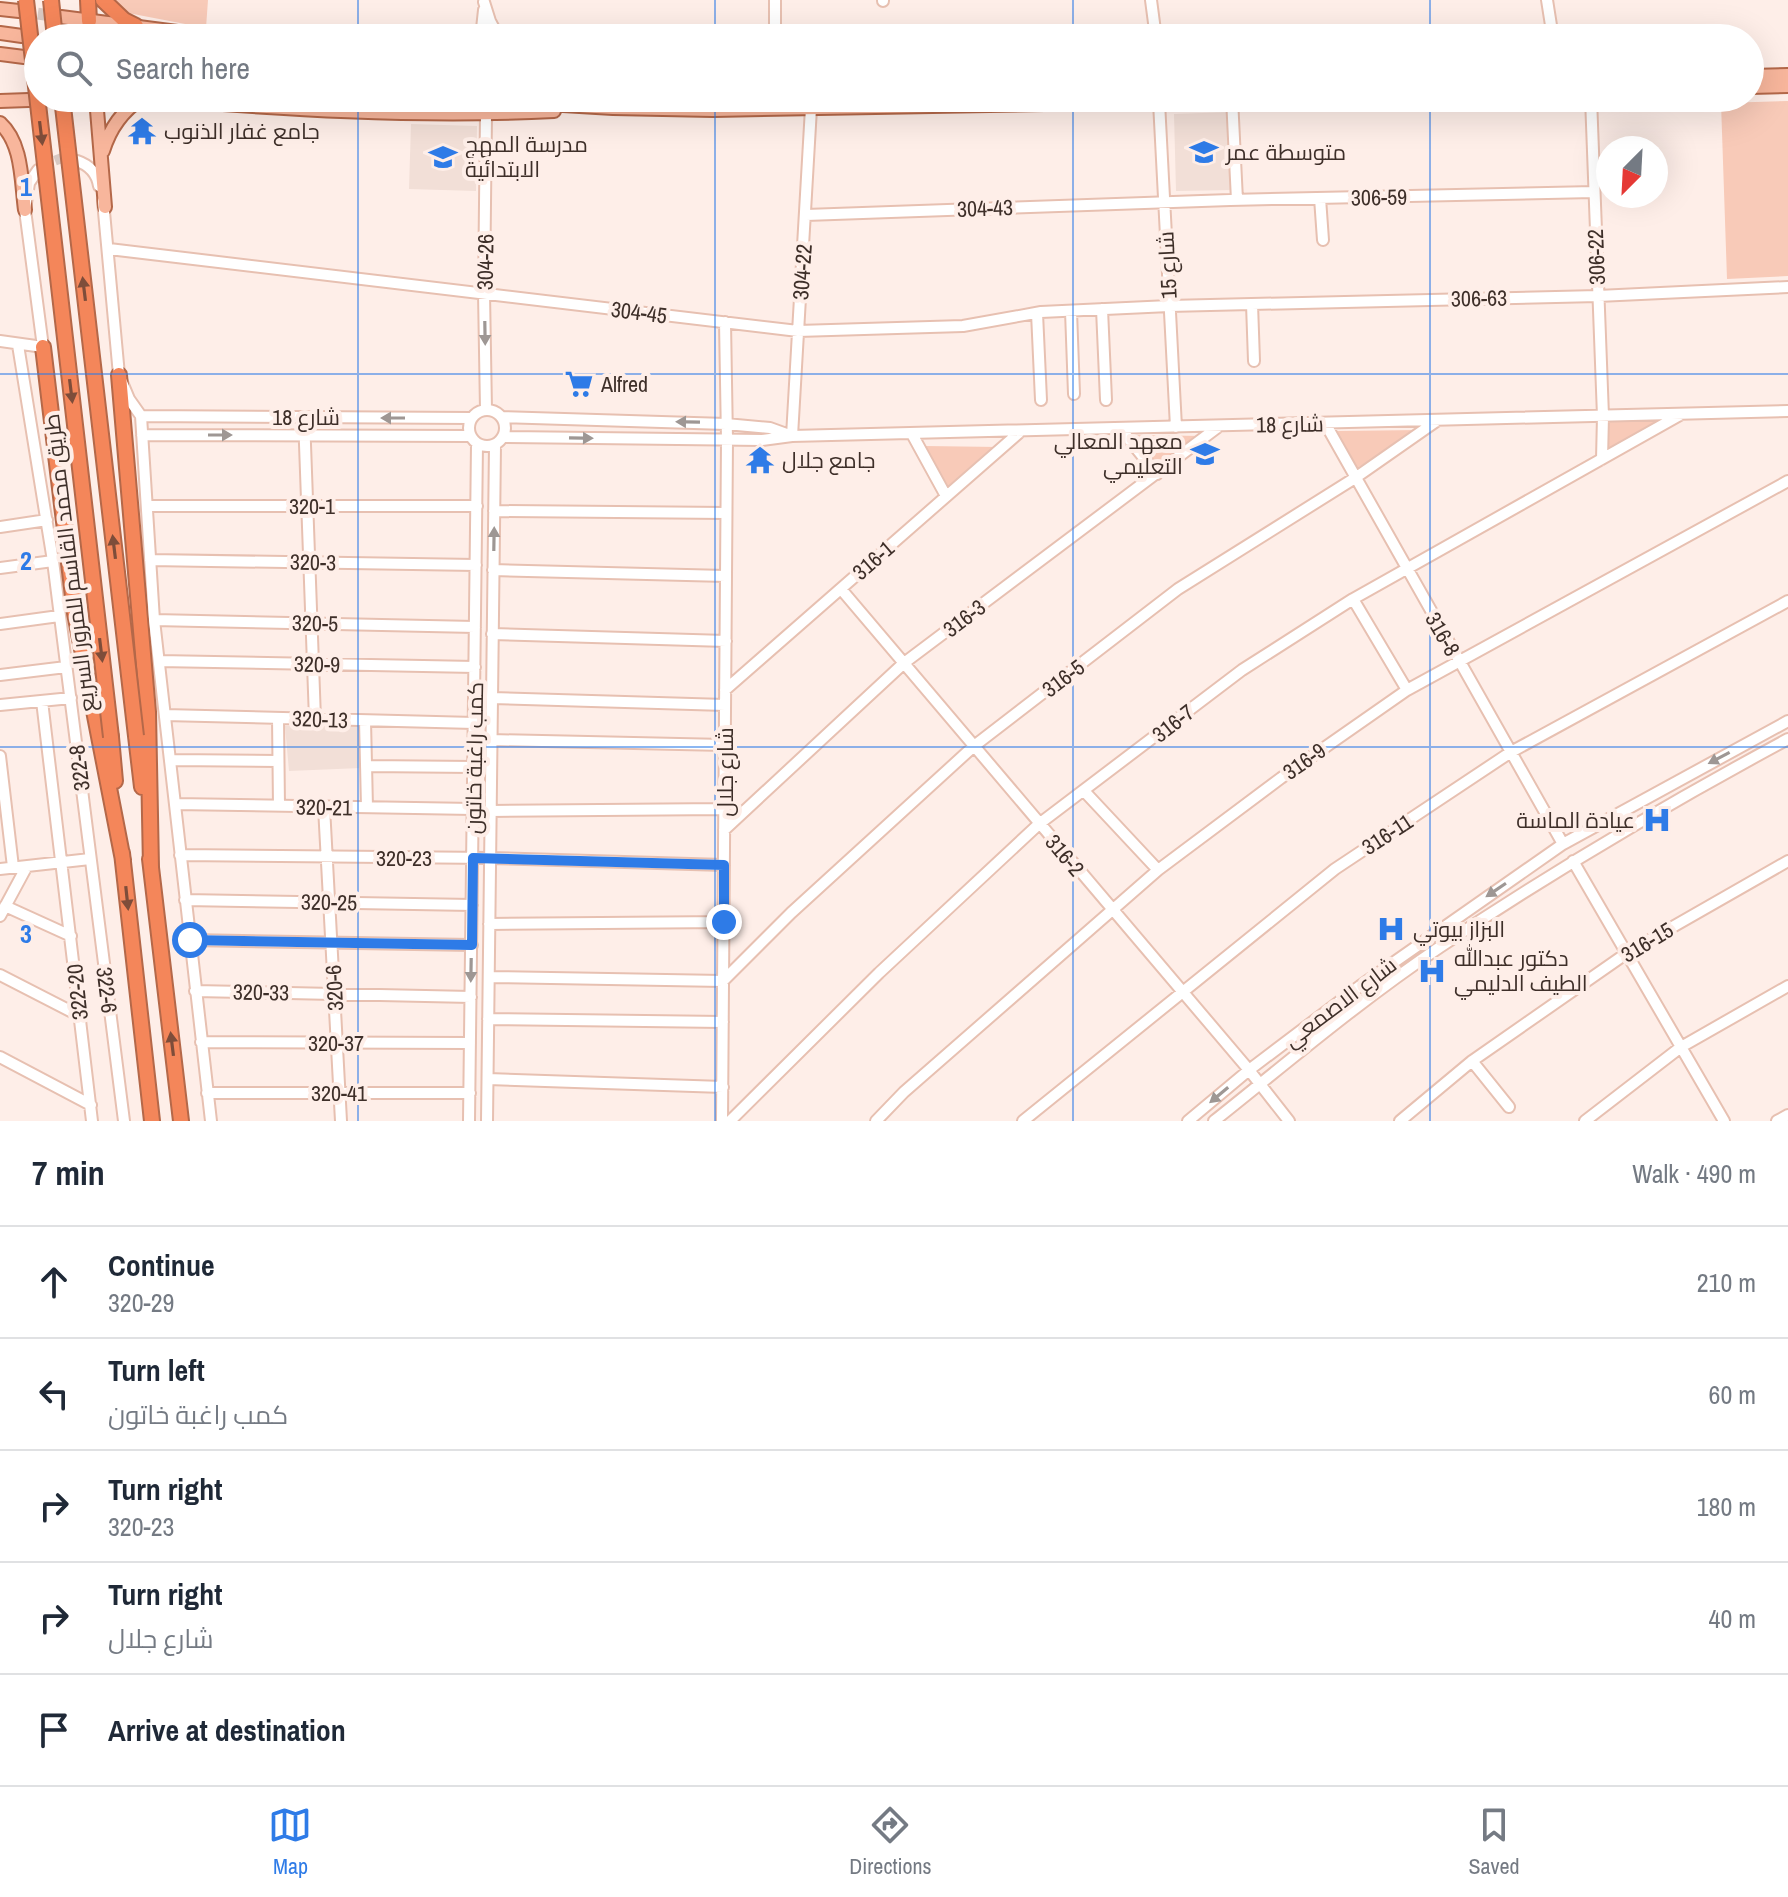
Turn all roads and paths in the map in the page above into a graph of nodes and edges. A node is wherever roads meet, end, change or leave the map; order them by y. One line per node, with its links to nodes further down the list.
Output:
1 (51, 0): 12 (highway, bridge)
2 (88, 0): 11 (highway)
3 (103, 0): 15 (highway)
4 (775, 0): 18 (street)
5 (1151, 0): 19 (street)
6 (1547, 0): 20 (street)
7 (484, 1): 16 (street); 17 (street)
8 (22, 6): 9 (main road)
9 (0, 9)
10 (61, 17): 11 (main road)
11 (89, 21): 13 (main road); 14 (main road)
12 (54, 24)
13 (89, 24)
14 (117, 24)
15 (132, 24)
16 (482, 24)
17 (492, 24)
18 (775, 24)
19 (1154, 24)
20 (1551, 24)
21 (0, 33): 22 (main road)
22 (22, 36)
23 (0, 54): 24 (main road)
24 (24, 57)
25 (1788, 75): 26 (main road)
26 (1764, 76)
27 (1788, 86): 28 (main road)
28 (1764, 87)
29 (24, 100): 30 (main road)
30 (0, 101)
31 (35, 112): 171 (highway, طريق محمد القاسم للمرور السريع, one-way to 171, bridge)
32 (64, 112): 178 (highway, طريق محمد القاسم للمرور السريع, one-way to 32, bridge)
33 (97, 112): 44 (main road)
34 (124, 112): 44 (main road)
35 (357, 112): 41 (main road)
36 (540, 112): 41 (main road)
37 (813, 112): 52 (street, 304-22)
38 (1160, 112): 49 (street, شارع 15)
39 (1233, 112): 48 (street)
40 (1591, 112): 46 (street, 306-22)
41 (486, 115): 56 (street, 304-26)
42 (0, 123): 51 (main road)
43 (77, 161): 50 (street)
44 (102, 162): 50 (main road)
45 (38, 170): 51 (street)
46 (1594, 192): 47 (street, 306-59); 57 (street, 306-22)
47 (1320, 198): 48 (street, 306-59); 53 (street)
48 (1237, 200): 49 (street, 306-59)
49 (1164, 202): 52 (street, 304-43); 59 (street, شارع 15)
50 (105, 207): 54 (street)
51 (25, 210): 67 (street)
52 (806, 215): 64 (street, 304-22)
53 (1323, 240)
54 (109, 249): 56 (street, 304-45); 69 (street)
55 (1788, 287): 57 (street, 306-63)
56 (484, 293): 63 (street, 304-45); 73 (street, 304-26, one-way to 73)
57 (1598, 296): 58 (street, 306-63); 77 (street, 306-22)
58 (1252, 304): 59 (street, 306-63); 68 (street)
59 (1169, 306): 60 (street, 304-45); 85 (street, شارع 15)
60 (1102, 309): 61 (street, 304-45); 72 (street)
61 (1071, 311): 62 (street, 304-45); 70 (street)
62 (1037, 313): 64 (street, 304-45); 71 (street)
63 (725, 322): 64 (street, 304-45); 83 (street, شارع جلال)
64 (798, 331): 91 (street, 304-22)
65 (0, 341): 66 (street)
66 (18, 345): 67 (street); 105 (street, 322-8)
67 (43, 347): 171 (highway)
68 (1254, 361)
69 (119, 375): 76 (street); 178 (highway)
70 (1074, 394)
71 (1041, 400)
72 (1106, 400)
73 (486, 410): 79 (street); 80 (street)
74 (1788, 411): 75 (street, شارع 18)
75 (1682, 414): 77 (street, شارع 18); 95 (street, 316-7)
76 (141, 416): 78 (street, شارع 18); 89 (street)
77 (1603, 416): 81 (street, شارع 18); 95 (street, 306-22)
78 (304, 417): 80 (street, شارع 18, one-way to 78); 90 (street)
79 (502, 417): 83 (street, شارع 18, one-way to 79); 94 (street)
80 (471, 418): 92 (street)
81 (1438, 420): 82 (street, شارع 18); 97 (street, 316-5)
82 (1325, 423): 84 (street, شارع 18); 97 (street, 316-8)
83 (726, 424): 91 (street, شارع 18); 93 (street, شارع جلال)
84 (1220, 426): 85 (street, شارع 18); 96 (street, 316-3)
85 (1176, 427): 86 (street, شارع 18)
86 (1120, 428): 87 (street, شارع 18); 96 (street)
87 (1021, 431): 88 (street, شارع 18); 99 (street, 316-1)
88 (912, 434): 91 (street, شارع 18); 99 (street)
89 (142, 435): 90 (street, شارع 18, one-way to 90); 100 (street)
90 (305, 435): 92 (street, شارع 18); 101 (street)
91 (792, 436): 93 (street, شارع 18)
92 (474, 440): 94 (street); 102 (street, كمب راغبة خاتون)
93 (727, 440): 94 (street, شارع 18, one-way to 93); 104 (street, شارع جلال)
94 (499, 441): 103 (street, كمب راغبة خاتون)
95 (1602, 459): 113 (street, 316-7)
96 (1157, 474): 127 (street, 316-3)
97 (1355, 478): 113 (street, 316-8); 148 (street, 316-5)
98 (1788, 481): 125 (street, 316-9)
99 (946, 496): 115 (street, 316-1)
100 (147, 506): 101 (street, 320-1); 107 (street)
101 (308, 506): 102 (street, 320-1); 109 (street)
102 (477, 506): 110 (street, كمب راغبة خاتون)
103 (494, 511): 104 (street); 112 (street, كمب راغبة خاتون, one-way to 103)
104 (726, 513): 114 (street, شارع جلال)
105 (47, 520): 106 (street); 108 (street, 322-8)
106 (0, 527)
107 (150, 560): 109 (street, 320-3); 119 (street)
108 (53, 561): 111 (street); 118 (street, 322-8)
109 (310, 562): 110 (street, 320-3); 120 (street)
110 (476, 565): 122 (street, كمب راغبة خاتون)
111 (0, 568)
112 (493, 570): 114 (street); 123 (street, كمب راغبة خاتون)
113 (1407, 571): 116 (street, 316-7); 125 (street, 316-8)
114 (726, 576): 124 (street, شارع جلال)
115 (841, 589): 127 (street, 316-2); 132 (street, 316-1)
116 (1353, 599): 133 (street); 155 (street, 316-7)
117 (1788, 601): 149 (street, 316-11)
118 (59, 616): 121 (street); 129 (street, 322-8)
119 (154, 620): 120 (street, 320-5); 126 (street)
120 (312, 623): 122 (street, 320-5); 128 (street)
121 (0, 624)
122 (475, 627): 130 (street, كمب راغبة خاتون)
123 (492, 634): 124 (street); 135 (street, كمب راغبة خاتون)
124 (726, 641): 132 (street, شارع جلال)
125 (1458, 660): 133 (street, 316-9); 149 (street, 316-8)
126 (159, 661): 128 (street, 320-9); 139 (street)
127 (904, 663): 148 (street, 316-2); 164 (street, 316-3)
128 (313, 664): 130 (street, 320-9); 141 (street)
129 (66, 667): 131 (street); 134 (street, 322-8)
130 (475, 667): 144 (street, كمب راغبة خاتون)
131 (0, 675)
132 (725, 690): 138 (street, شارع جلال)
133 (1407, 690): 180 (street, 316-9)
134 (71, 698): 136 (street); 170 (street, 322-8)
135 (492, 698): 138 (street); 146 (street, كمب راغبة خاتون)
136 (42, 701): 137 (street); 174 (street, 322-20)
137 (0, 705)
138 (725, 705): 147 (street, شارع جلال)
139 (165, 715): 140 (street, 320-13); 151 (street)
140 (278, 718): 141 (street, 320-13); 152 (street)
141 (315, 719): 142 (street, 320-13)
142 (365, 721): 144 (street, 320-13); 153 (street)
143 (1788, 721): 165 (street, شارع الاصمعي, one-way to 165)
144 (474, 723): 154 (street, كمب راغبة خاتون)
145 (1788, 739): 172 (street, شارع الاصمعي)
146 (491, 740): 147 (street); 162 (street, كمب راغبة خاتون)
147 (725, 745): 161 (street, شارع جلال)
148 (974, 746): 163 (street, 316-2); 195 (street, 316-5)
149 (1511, 752): 165 (street, 316-8); 198 (street, 316-11)
150 (0, 756): 177 (street)
151 (170, 760): 152 (street); 156 (street)
152 (278, 761): 157 (street)
153 (366, 766): 154 (street); 159 (street)
154 (474, 767): 160 (street, كمب راغبة خاتون)
155 (1085, 792): 163 (street, 316-7); 180 (street)
156 (175, 804): 157 (street, 320-21); 166 (street)
157 (279, 806): 158 (street, 320-21)
158 (324, 807): 159 (street, 320-21); 167 (street, 320-6)
159 (367, 807): 160 (street, 320-21)
160 (473, 809): 168 (street, كمب راغبة خاتون)
161 (724, 809): 162 (street); 164 (street, شارع جلال)
162 (491, 811): 169 (street, كمب راغبة خاتون)
163 (1039, 824): 184 (street, 316-2); 229 (street, 316-7)
164 (724, 830): 175 (street, شارع جلال)
165 (1563, 844): 210 (street, شارع الاصمعي, one-way to 210)
166 (180, 855): 167 (street, 320-23); 181 (street)
167 (326, 858): 168 (street, 320-23); 182 (street, 320-6)
168 (473, 858): 169 (street, 320-23); 183 (street, كمب راغبة خاتون)
169 (490, 858): 175 (street, 320-23); 187 (street, كمب راغبة خاتون)
170 (90, 859): 174 (street); 221 (street, 322-6)
171 (123, 860): 222 (highway, طريق محمد القاسم للمرور السريع, one-way to 222)
172 (1573, 861): 192 (street); 212 (street, شارع الاصمعي)
173 (1788, 861): 192 (street, 316-15)
174 (63, 862): 176 (street); 188 (street, 322-20)
175 (724, 865): 186 (street, شارع جلال)
176 (27, 866): 177 (street); 185 (street)
177 (13, 867): 179 (street)
178 (151, 867): 223 (highway, طريق محمد القاسم للمرور السريع, one-way to 178)
179 (0, 869)
180 (1158, 870): 184 (street, 316-9)
181 (185, 900): 182 (street, 320-25); 189 (street)
182 (329, 902): 183 (street, 320-25); 190 (street, 320-6)
183 (472, 905): 191 (street, كمب راغبة خاتون)
184 (1111, 909): 198 (street, 316-2); 230 (street, 316-9)
185 (2, 911): 188 (street)
186 (724, 922): 187 (street); 195 (street, شارع جلال)
187 (489, 924): 194 (street, كمب راغبة خاتون)
188 (71, 936): 201 (street, 322-20)
189 (190, 940): 190 (street); 197 (street)
190 (331, 942): 191 (street); 199 (street, 320-6)
191 (472, 945): 200 (street, كمب راغبة خاتون, one-way to 200)
192 (1627, 953): 207 (street); 209 (street, 316-15)
193 (0, 975): 201 (street)
194 (489, 977): 195 (street); 202 (street, كمب راغبة خاتون)
195 (723, 981): 203 (street, شارع جلال)
196 (1788, 986): 207 (street)
197 (195, 991): 199 (street, 320-33); 204 (street)
198 (1181, 992): 210 (street, 316-2); 231 (street, 316-11)
199 (334, 994): 200 (street, 320-33); 205 (street, 320-6)
200 (471, 997): 206 (street, كمب راغبة خاتون)
201 (80, 1016): 217 (street, 322-20)
202 (488, 1019): 203 (street); 211 (street, كمب راغبة خاتون)
203 (723, 1022): 213 (street, شارع جلال)
204 (201, 1042): 205 (street, 320-37); 214 (street)
205 (336, 1043): 206 (street, 320-37); 215 (street, 320-6)
206 (470, 1043): 216 (street, كمب راغبة خاتون)
207 (1681, 1047): 236 (street); 237 (street)
208 (0, 1057): 217 (street)
209 (1472, 1061): 218 (street); 235 (street, 316-15)
210 (1249, 1070): 212 (street, 316-2); 232 (street, شارع الاصمعي, one-way to 232)
211 (488, 1079): 213 (street); 227 (street, كمب راغبة خاتون)
212 (1260, 1085): 233 (street, شارع الاصمعي); 234 (street, 316-2)
213 (723, 1087): 228 (street, شارع جلال)
214 (207, 1093): 215 (street, 320-41); 224 (street)
215 (339, 1093): 216 (street, 320-41); 225 (street, 320-6)
216 (470, 1093): 226 (street, كمب راغبة خاتون)
217 (91, 1105): 220 (street, 322-20)
218 (1509, 1107)
219 (1788, 1115): 238 (street)
220 (92, 1121)
221 (124, 1121)
222 (152, 1121)
223 (181, 1121)
224 (211, 1121)
225 (341, 1121)
226 (469, 1121)
227 (487, 1121)
228 (722, 1121)
229 (730, 1121)
230 (876, 1121)
231 (1023, 1121)
232 (1188, 1121)
233 (1214, 1121)
234 (1289, 1121)
235 (1400, 1121)
236 (1585, 1121)
237 (1724, 1121)
238 (1777, 1121)

